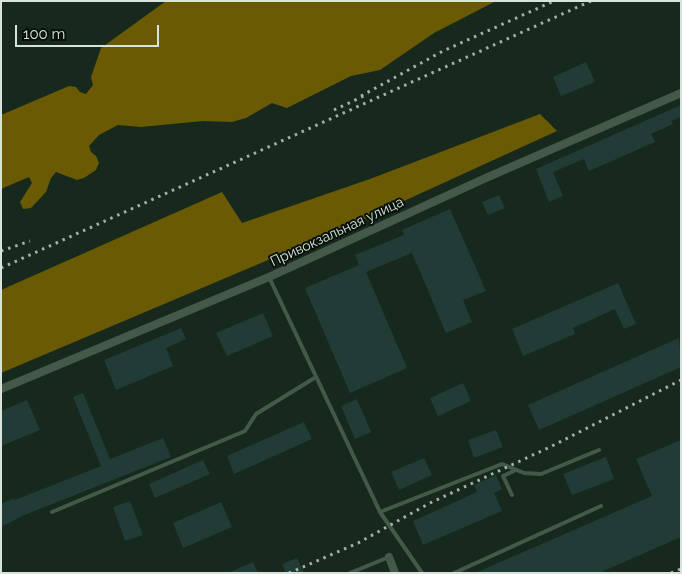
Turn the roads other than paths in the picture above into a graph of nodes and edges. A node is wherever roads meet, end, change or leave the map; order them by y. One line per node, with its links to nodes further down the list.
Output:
1 (681, 93): 2 (street, Привокзальная улица)
2 (269, 277): 3 (lane); 4 (street, Привокзальная улица)
3 (316, 377): 9 (lane); 10 (lane)
4 (1, 389)
5 (599, 450): 6 (lane)
6 (516, 470): 7 (lane); 10 (lane)
7 (512, 495)
8 (601, 506): 15 (lane)
9 (52, 512)
10 (380, 512): 14 (lane)
11 (389, 557): 12 (lane); 13 (street)
12 (350, 573)
13 (395, 573)
14 (422, 573)
15 (454, 573)

